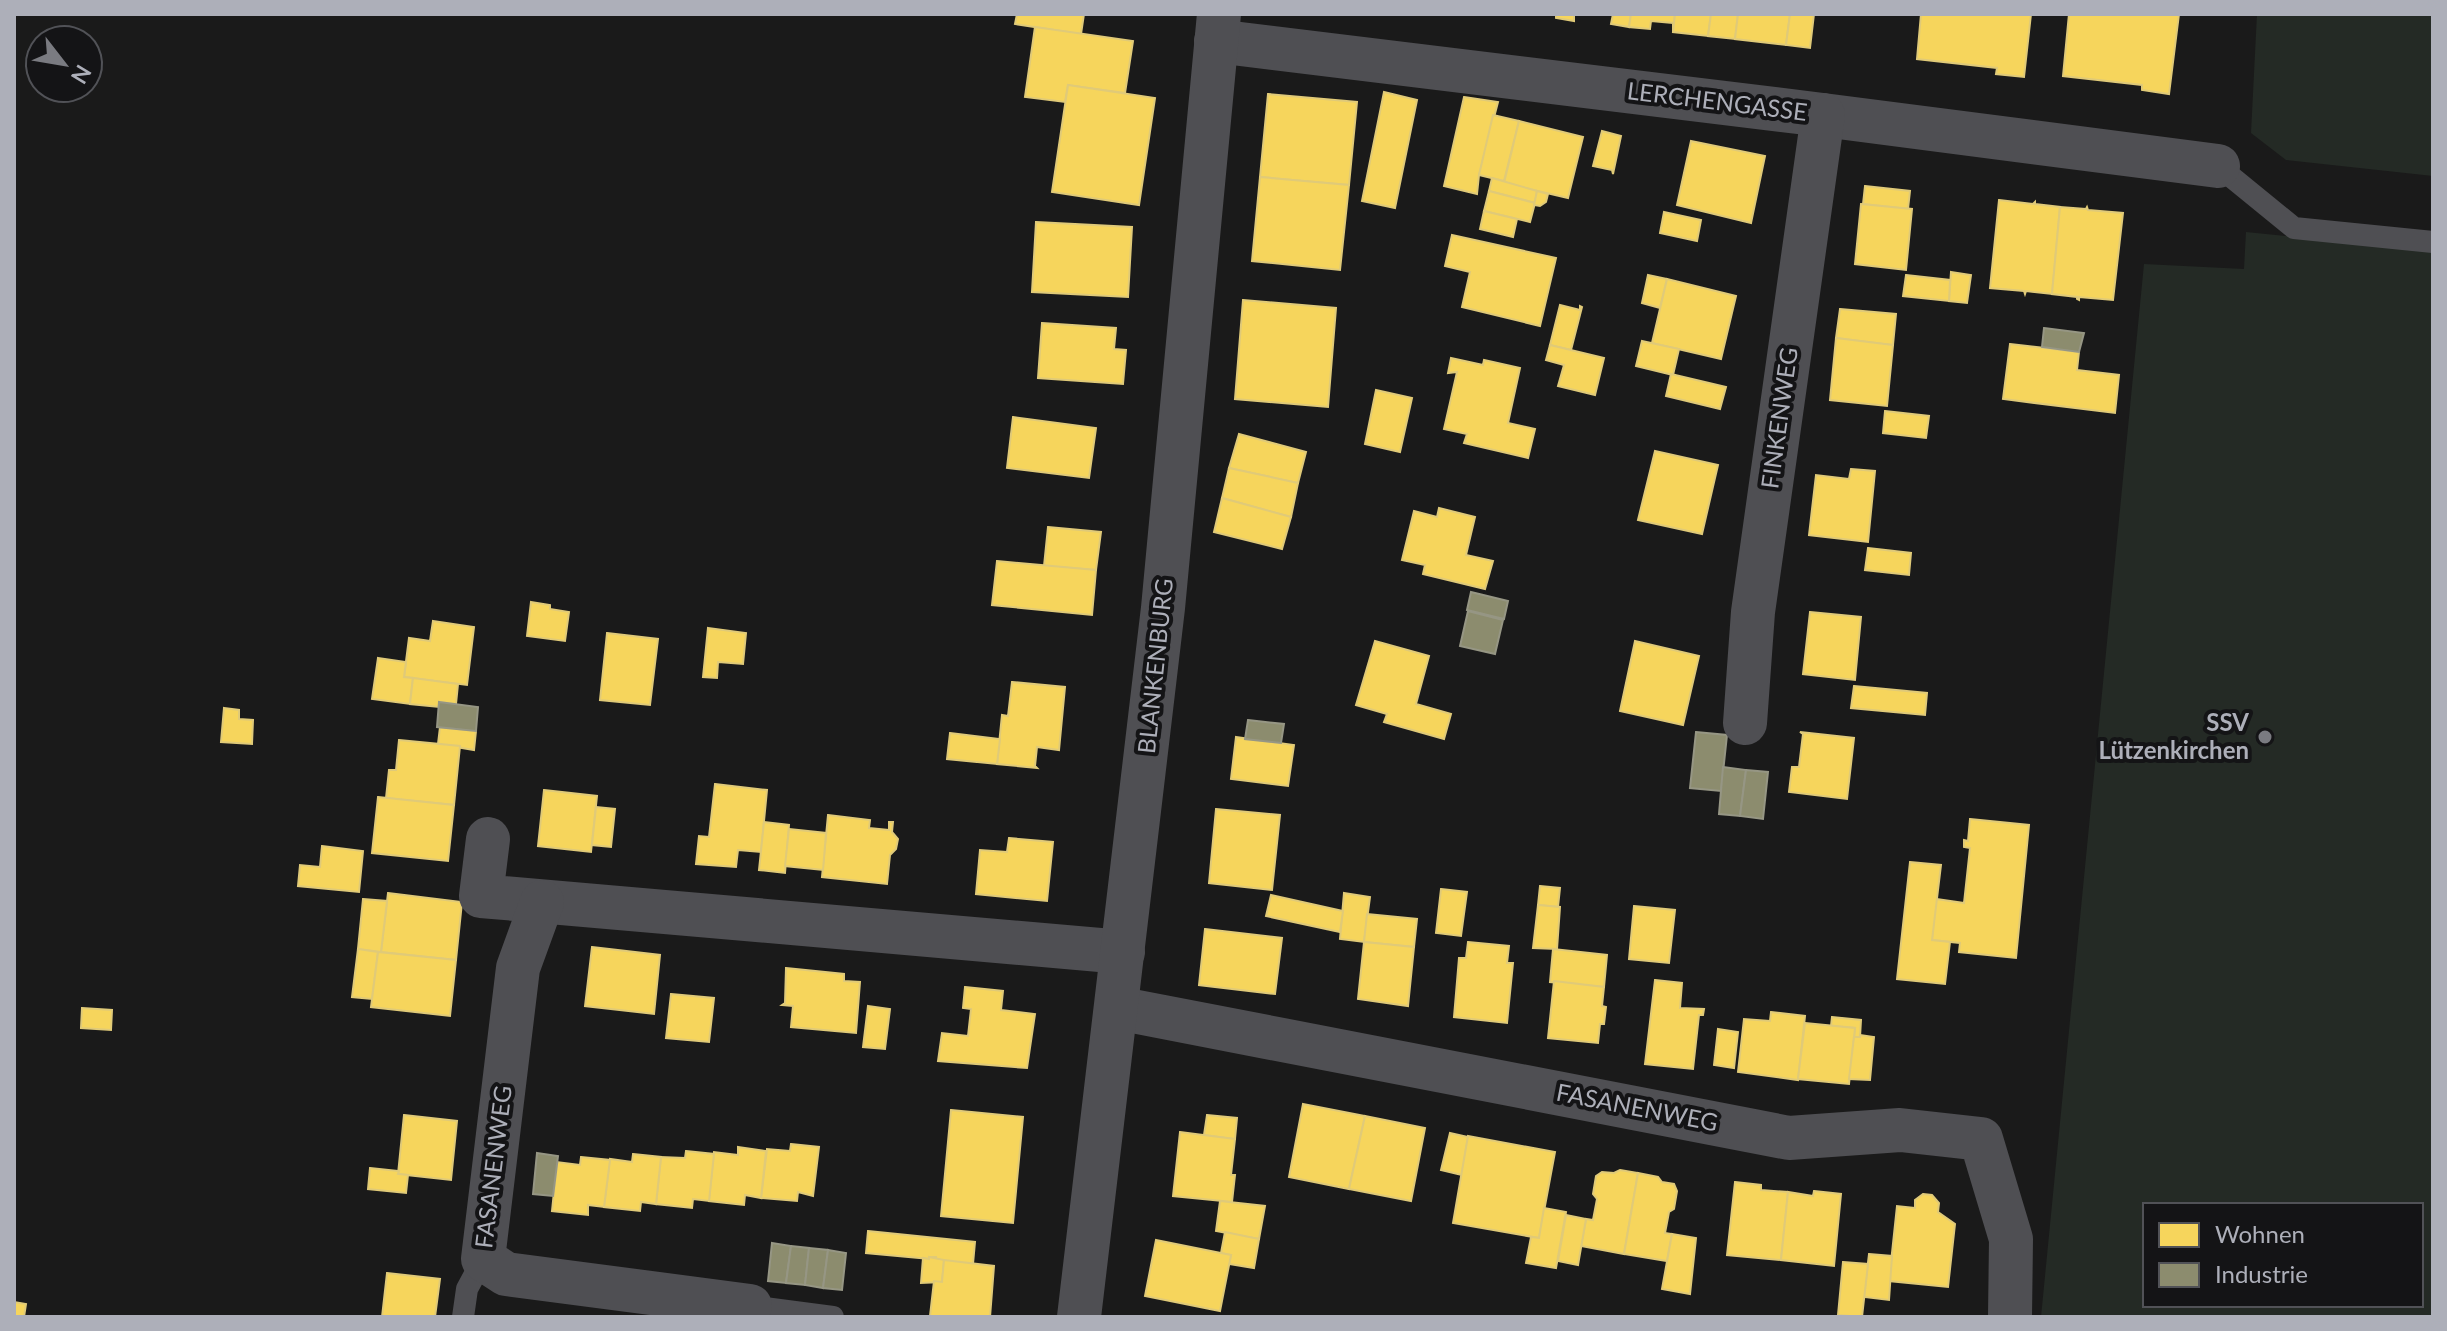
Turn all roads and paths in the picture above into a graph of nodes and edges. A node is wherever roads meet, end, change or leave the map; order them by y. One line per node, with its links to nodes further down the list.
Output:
1 (1218, 28): 2 (street, LERCHENGASSE); 8 (street, BLANKENBURG)
2 (1823, 115): 3 (street, LERCHENGASSE); 5 (street, FINKENWEG)
3 (2218, 166): 4 (lane)
4 (2433, 242)
5 (1745, 723)
6 (488, 839): 7 (street)
7 (542, 902): 8 (street); 10 (street, FASANENWEG)
8 (1123, 952): 9 (street, BLANKENBURG)
9 (1117, 1008): 14 (street, BLANKENBURG); 15 (street, FASANENWEG)
10 (483, 1259): 11 (street, FASANENWEG); 12 (lane)
11 (750, 1306): 13 (lane)
12 (463, 1317)
13 (833, 1317)
14 (1079, 1317)
15 (2010, 1317)

